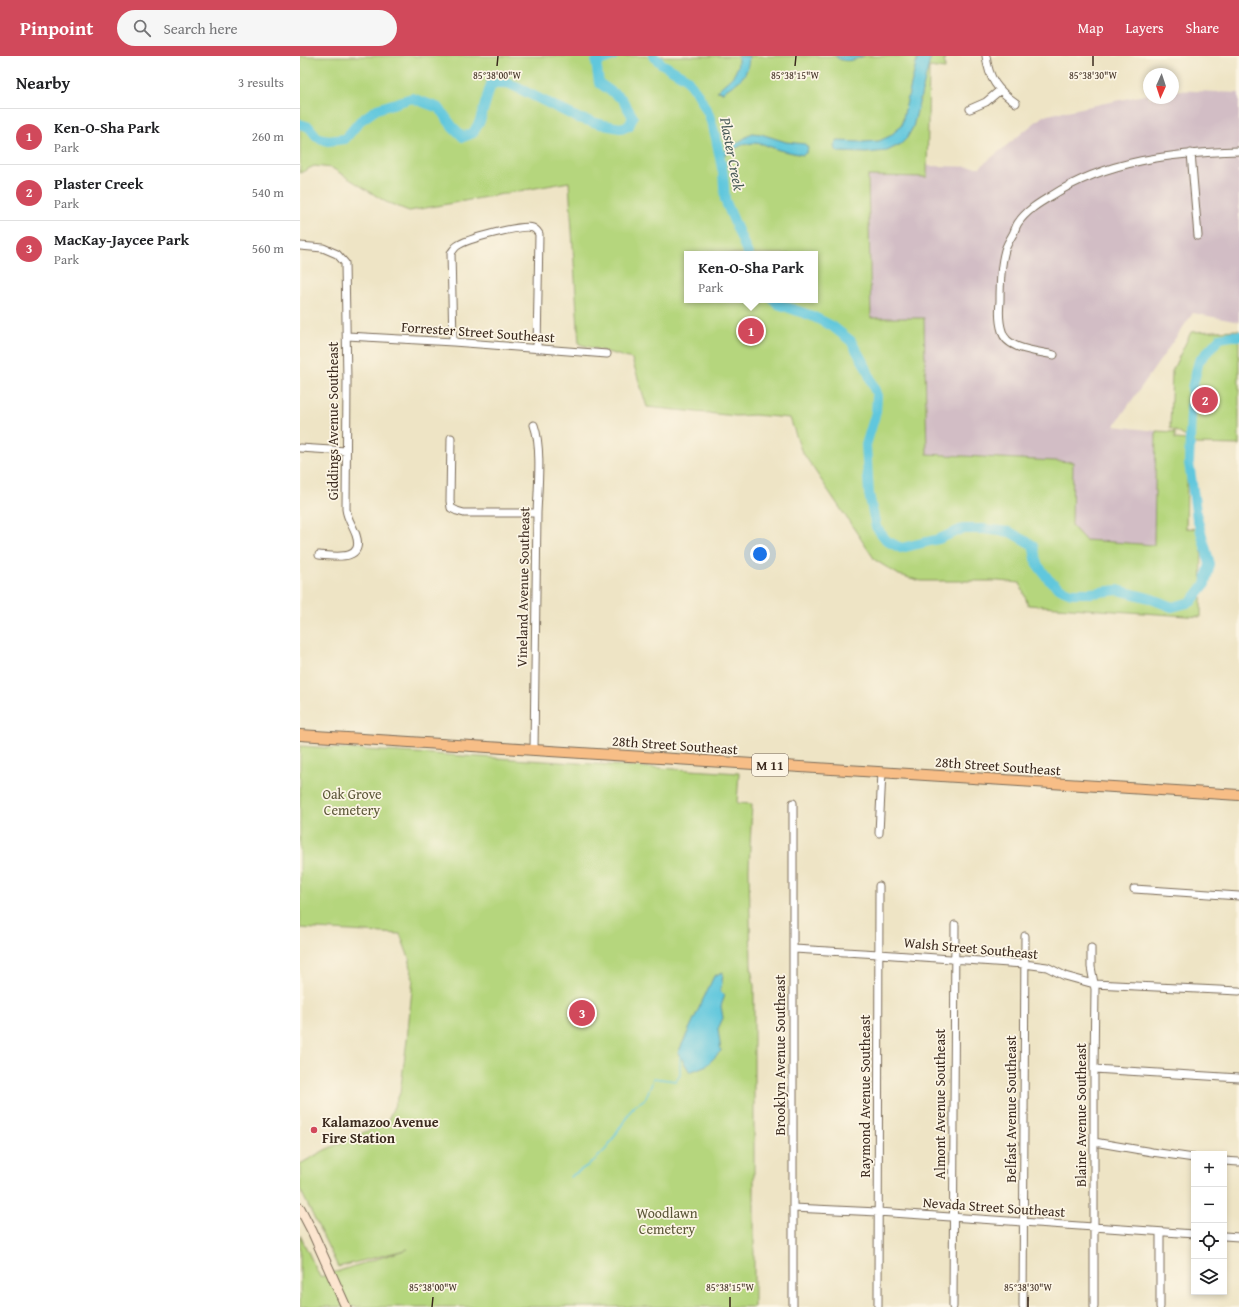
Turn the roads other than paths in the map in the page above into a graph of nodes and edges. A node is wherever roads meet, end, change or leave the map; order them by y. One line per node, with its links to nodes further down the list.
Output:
1 (986, 56): 2 (street)
2 (999, 91): 3 (street); 4 (street)
3 (1016, 104)
4 (970, 109)
5 (1239, 151): 6 (street)
6 (1191, 154): 7 (street); 13 (street)
7 (1198, 236)
8 (300, 246): 9 (street, Giddings Avenue Southeast)
9 (347, 336): 10 (street, Forrester Street Southeast); 17 (street, Giddings Avenue Southeast)
10 (453, 342): 11 (street, Forrester Street Southeast); 11 (street)
11 (537, 349): 12 (street, Forrester Street Southeast)
12 (607, 354)
13 (1054, 355)
14 (534, 425): 18 (street, Vineland Avenue Southeast)
15 (451, 438): 18 (street)
16 (300, 448): 17 (street)
17 (346, 451): 19 (street, Giddings Avenue Southeast)
18 (537, 512): 21 (street, Vineland Avenue Southeast)
19 (319, 556)
20 (300, 735): 21 (main road, 28th Street Southeast / M 11)
21 (534, 750): 22 (main road, 28th Street Southeast / M 11)
22 (882, 772): 23 (main road, 28th Street Southeast / M 11); 25 (street)
23 (1239, 795)
24 (793, 803): 32 (street, Brooklyn Avenue Southeast)
25 (879, 833)
26 (879, 886): 33 (street, Raymond Avenue Southeast)
27 (1134, 889): 28 (street)
28 (1239, 896)
29 (955, 925): 34 (street, Almont Avenue Southeast)
30 (1025, 936): 35 (street, Belfast Avenue Southeast)
31 (1091, 948): 36 (street, Blaine Avenue Southeast)
32 (794, 949): 33 (street, Walsh Street Southeast); 45 (street, Brooklyn Avenue Southeast)
33 (879, 954): 34 (street, Walsh Street Southeast); 46 (street, Raymond Avenue Southeast)
34 (954, 960): 35 (street, Walsh Street Southeast); 47 (street, Almont Avenue Southeast)
35 (1024, 964): 36 (street, Walsh Street Southeast); 48 (street, Belfast Avenue Southeast)
36 (1094, 984): 37 (street, Walsh Street Southeast); 38 (street, Blaine Avenue Southeast)
37 (1239, 991)
38 (1094, 1070): 39 (street); 40 (street, Blaine Avenue Southeast)
39 (1239, 1078)
40 (1094, 1142): 41 (street); 49 (street, Blaine Avenue Southeast)
41 (1191, 1158)
42 (1227, 1161): 43 (street)
43 (1239, 1162)
44 (300, 1208): 54 (main road)
45 (793, 1208): 46 (street, Nevada Street Southeast); 55 (street, Brooklyn Avenue Southeast)
46 (878, 1212): 47 (street, Nevada Street Southeast); 56 (street, Raymond Avenue Southeast)
47 (953, 1218): 48 (street, Nevada Street Southeast); 57 (street, Almont Avenue Southeast)
48 (1023, 1222): 49 (street, Nevada Street Southeast); 58 (street, Belfast Avenue Southeast)
49 (1094, 1227): 50 (street, Nevada Street Southeast); 59 (street, Blaine Avenue Southeast)
50 (1160, 1232): 51 (street, Nevada Street Southeast); 60 (street)
51 (1191, 1234)
52 (1227, 1236): 53 (street)
53 (1239, 1237)
54 (346, 1307)
55 (793, 1307)
56 (878, 1307)
57 (953, 1307)
58 (1023, 1307)
59 (1094, 1307)
60 (1160, 1307)

